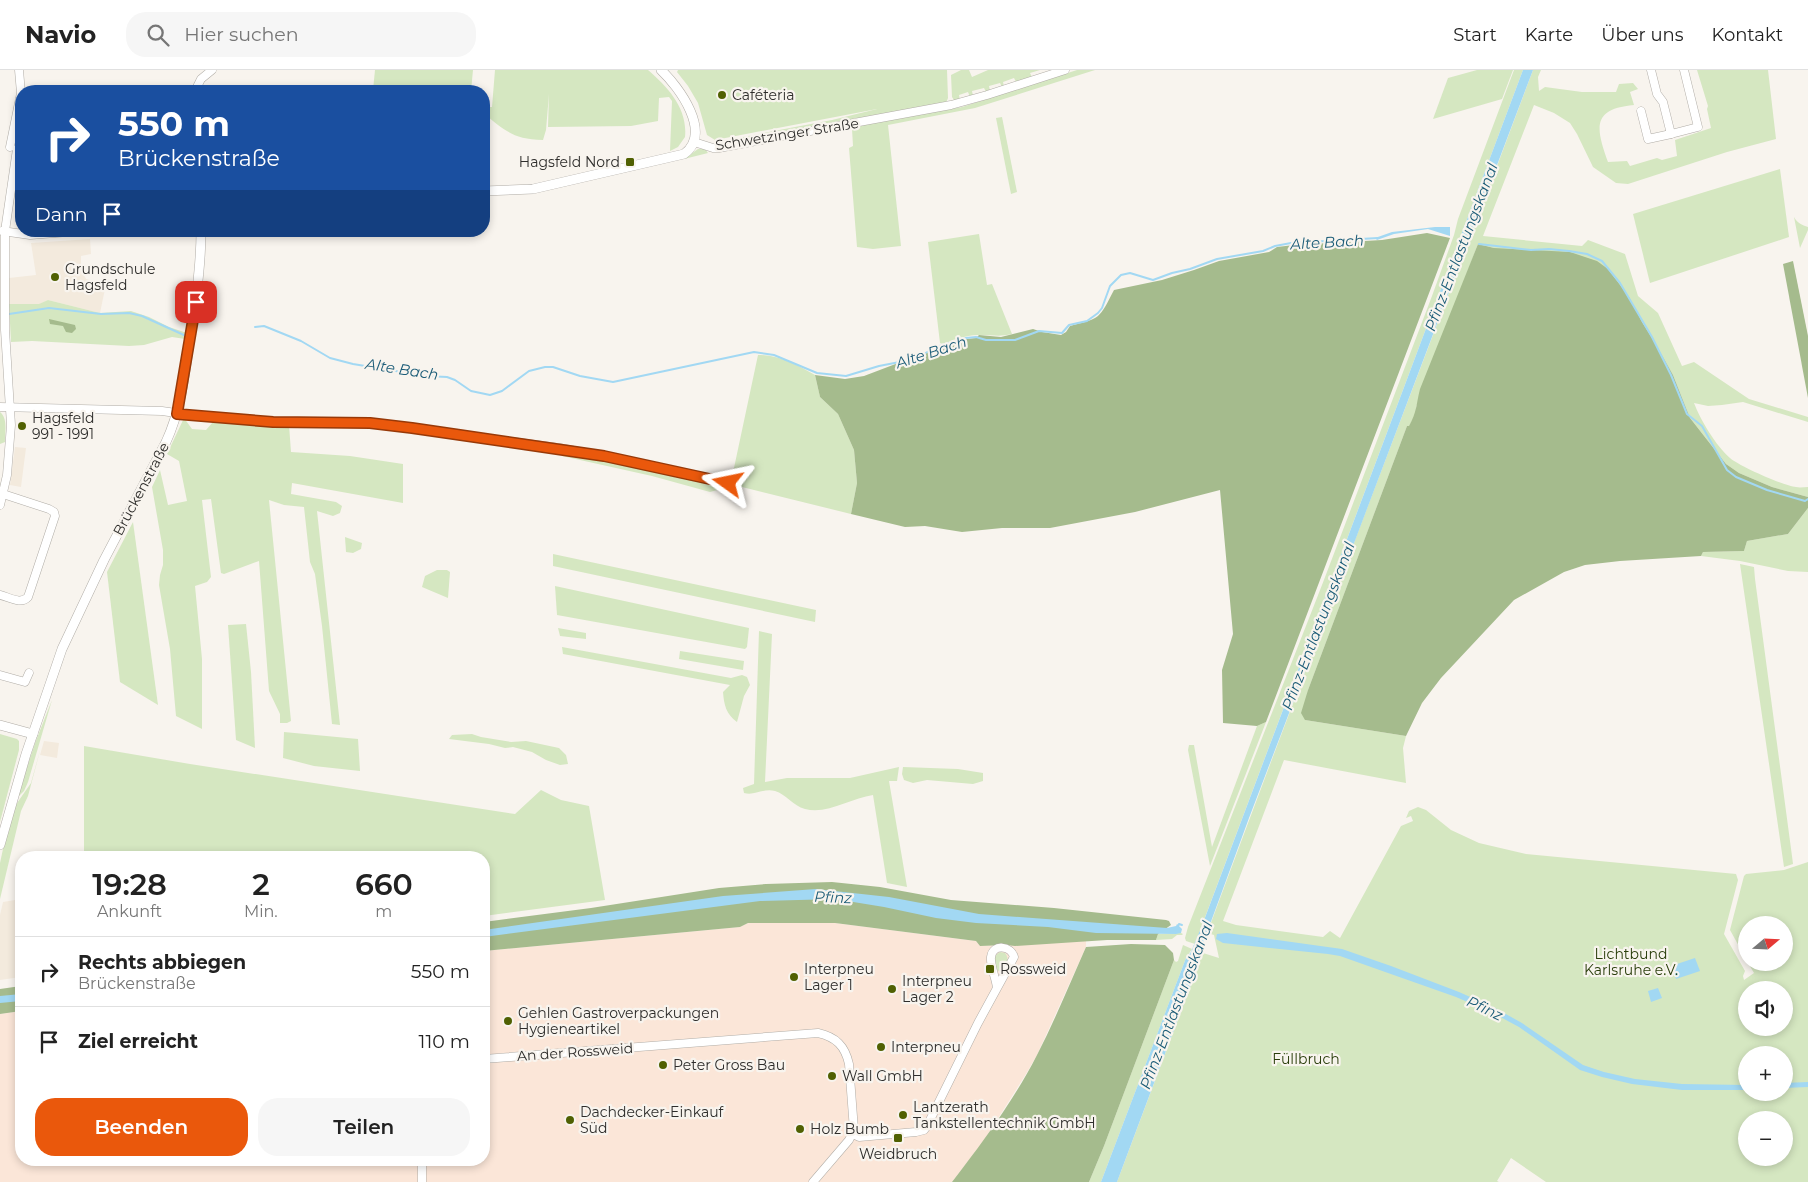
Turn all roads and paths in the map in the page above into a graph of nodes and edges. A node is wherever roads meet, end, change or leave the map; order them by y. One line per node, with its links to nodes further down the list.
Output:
1 (19, 70): 7 (street)
2 (212, 70): 8 (street)
3 (661, 70): 11 (main road)
4 (1065, 70): 11 (street, Schwetzinger Straße)
5 (1651, 70): 10 (street)
6 (1684, 70): 10 (street)
7 (20, 85)
8 (198, 85)
9 (1641, 111): 10 (street)
10 (1671, 134)
11 (694, 142): 15 (main road, Schwetzinger Straße)
12 (0, 144): 13 (street)
13 (15, 149)
14 (15, 155): 16 (street)
15 (490, 191)
16 (2, 231): 17 (street); 20 (street)
17 (15, 233)
18 (202, 237): 21 (main road, Brückenstraße)
19 (0, 407): 20 (street)
20 (10, 407): 21 (street); 23 (street)
21 (177, 414): 22 (street); 29 (main road, Brückenstraße)
22 (728, 483)
23 (3, 494): 24 (street); 25 (street)
24 (0, 505)
25 (0, 595)
26 (29, 673): 27 (street)
27 (0, 675)
28 (0, 725): 29 (main road)
29 (33, 734): 30 (main road, Brückenstraße)
30 (0, 845)
31 (996, 988): 31 (street); 33 (street)
32 (490, 1058): 33 (street, An der Rossweid)
33 (853, 1134): 36 (street)
34 (422, 1166): 35 (street)
35 (422, 1182)
36 (813, 1182)

